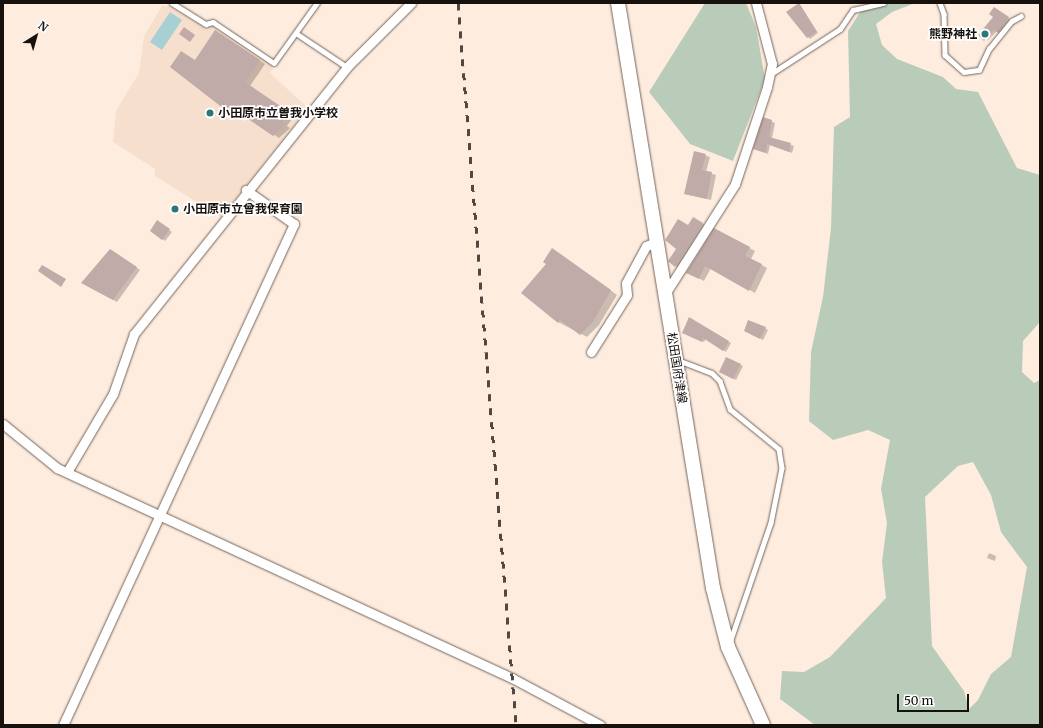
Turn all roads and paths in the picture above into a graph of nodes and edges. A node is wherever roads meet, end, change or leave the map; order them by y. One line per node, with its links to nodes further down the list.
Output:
1 (172, 3): 9 (lane)
2 (317, 3): 9 (lane)
3 (411, 3): 10 (street)
4 (756, 3): 11 (street)
5 (883, 3): 11 (lane)
6 (940, 3): 8 (lane)
7 (619, 4): 13 (main road, 松田国府津線)
8 (1021, 16)
9 (296, 33): 10 (lane)
10 (347, 67): 12 (street)
11 (771, 74): 14 (street)
12 (246, 190): 18 (street); 19 (street)
13 (656, 242): 14 (main road, 松田国府津線); 15 (street)
14 (665, 294): 16 (main road, 松田国府津線)
15 (591, 352)
16 (675, 359): 20 (main road, 松田国府津線); 20 (lane)
17 (3, 424): 18 (street)
18 (67, 472): 19 (street)
19 (159, 516): 21 (street); 22 (street)
20 (728, 647): 23 (main road, 松田国府津線)
21 (63, 725)
22 (600, 725)
23 (764, 725)

